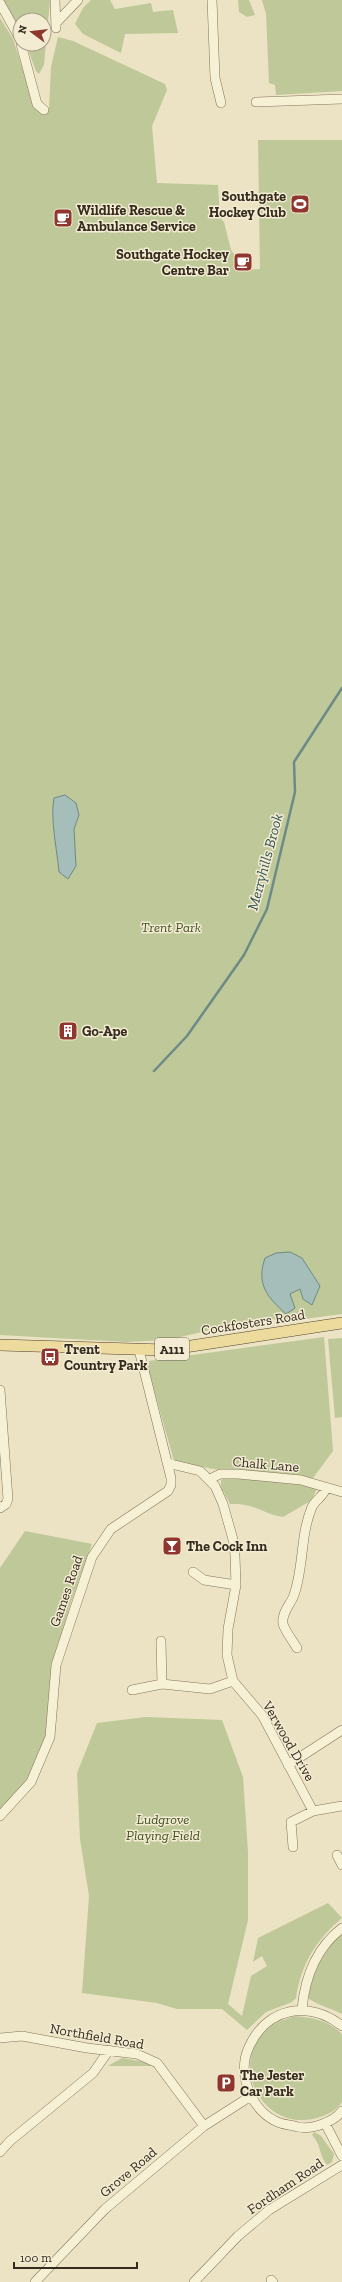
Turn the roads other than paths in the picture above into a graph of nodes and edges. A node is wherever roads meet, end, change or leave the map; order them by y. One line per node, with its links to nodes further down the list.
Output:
1 (54, 0): 2 (street)
2 (78, 0)
3 (212, 0): 9 (street)
4 (0, 3): 5 (street)
5 (12, 25)
6 (23, 52): 10 (street)
7 (342, 99): 8 (street)
8 (256, 102)
9 (221, 103)
10 (44, 110)
11 (342, 1323): 13 (main road, Cockfosters Road / A111)
12 (0, 1345): 13 (main road, Cockfosters Road / A111)
13 (139, 1350): 15 (street, Games Road)
14 (0, 1390): 19 (street)
15 (167, 1463): 16 (street); 31 (street, Games Road)
16 (210, 1479): 17 (street, Chalk Lane); 21 (street, Verwood Drive)
17 (326, 1488): 18 (street, Chalk Lane); 23 (street)
18 (342, 1492)
19 (0, 1508)
20 (193, 1572): 21 (street)
21 (236, 1585): 24 (street, Verwood Drive)
22 (161, 1641): 25 (street)
23 (297, 1648)
24 (233, 1681): 25 (street); 28 (street, Verwood Drive)
25 (162, 1684): 26 (street)
26 (132, 1690)
27 (342, 1730): 28 (street)
28 (288, 1765): 30 (street, Verwood Drive)
29 (342, 1806): 30 (street)
30 (313, 1811): 32 (street)
31 (0, 1816)
32 (293, 1847)
33 (337, 1855): 34 (street)
34 (342, 1865)
35 (342, 1928): 36 (street)
36 (302, 2009): 37 (street); 40 (street)
37 (342, 2026)
38 (0, 2038): 39 (street, Northfield Road)
39 (109, 2050): 43 (street, Northfield Road); 44 (street)
40 (251, 2096): 42 (street); 43 (street, Grove Road)
41 (342, 2111): 42 (street)
42 (325, 2123): 45 (street)
43 (204, 2126): 47 (street, Grove Road)
44 (0, 2152)
45 (342, 2156)
46 (342, 2165): 48 (street, Fordham Road)
47 (35, 2282)
48 (194, 2282)

